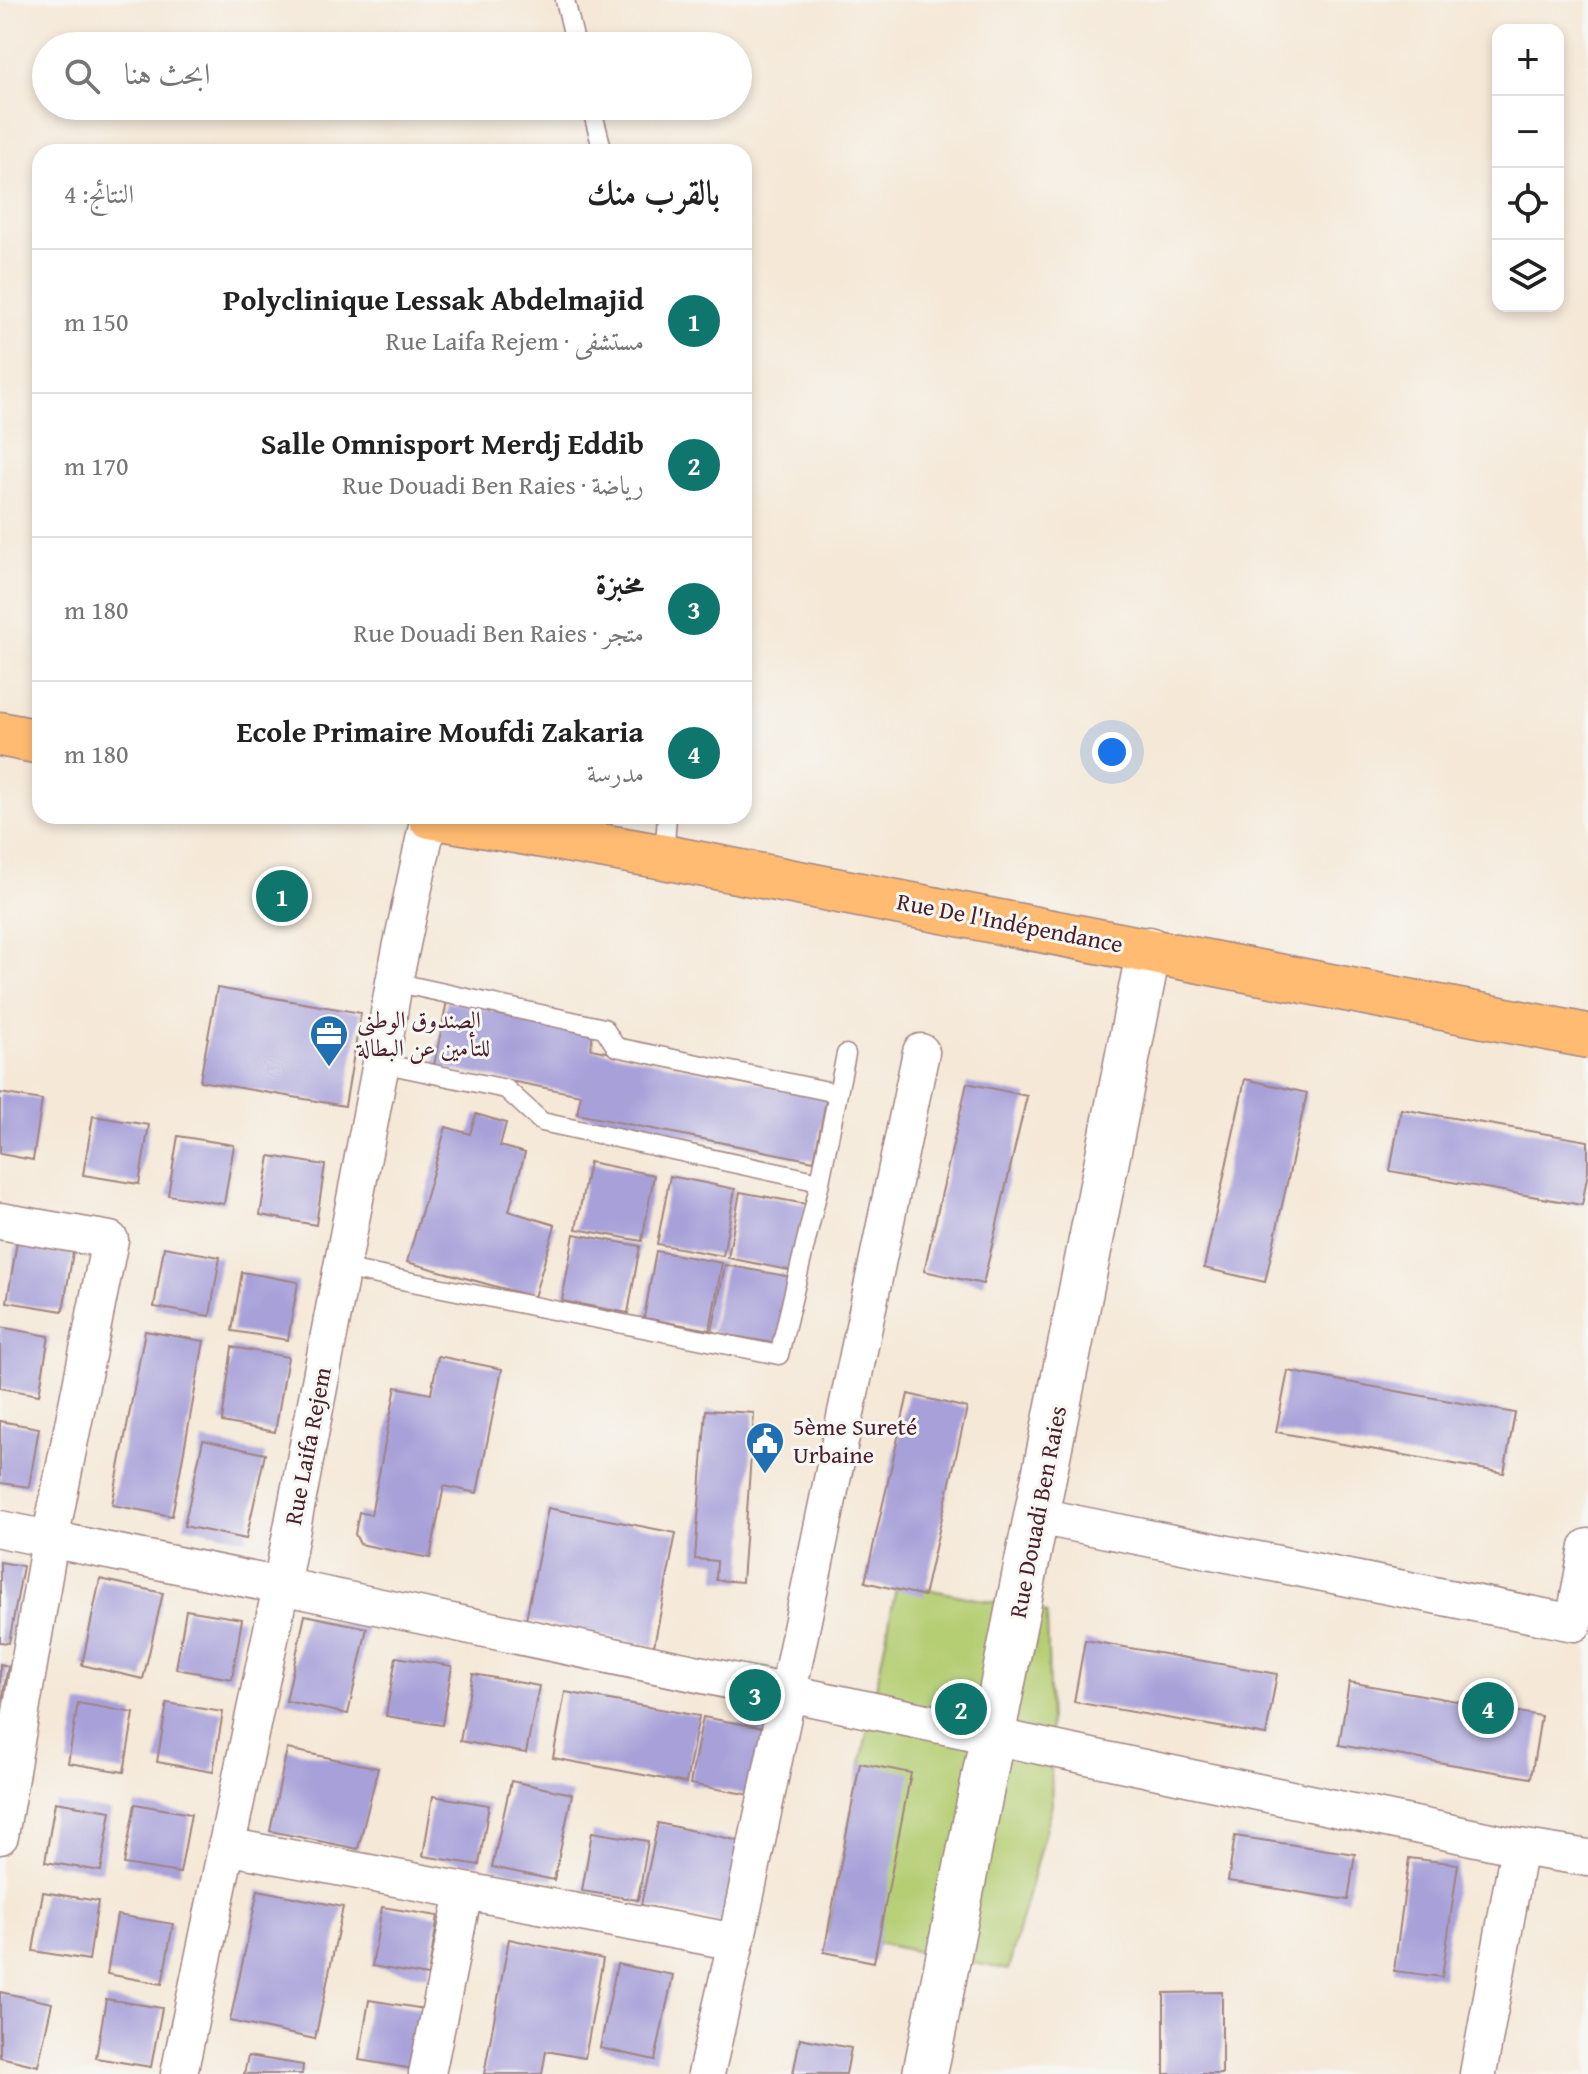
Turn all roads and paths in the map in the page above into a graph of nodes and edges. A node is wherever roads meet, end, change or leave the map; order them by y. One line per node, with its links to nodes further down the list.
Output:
1 (565, 0): 2 (lane)
2 (573, 32)
3 (595, 120): 4 (lane)
4 (601, 144)
5 (0, 734): 6 (main road)
6 (32, 740)
7 (428, 824): 11 (street, Rue Laifa Rejem)
8 (524, 824): 9 (main road, Rue De l'Indépendance)
9 (666, 836): 10 (main road, Rue De l'Indépendance)
10 (1149, 949): 12 (main road, Rue De l'Indépendance); 20 (street, Rue Douadi Ben Raies)
11 (394, 982): 15 (street, Rue Laifa Rejem); 16 (lane)
12 (1588, 1036)
13 (921, 1052): 25 (street)
14 (846, 1054): 16 (lane)
15 (381, 1063): 17 (lane); 19 (street, Rue Laifa Rejem)
16 (837, 1093): 17 (lane)
17 (820, 1182): 19 (lane)
18 (0, 1221): 22 (street)
19 (342, 1268): 24 (street, Rue Laifa Rejem)
20 (1037, 1516): 23 (street); 26 (street, Rue Douadi Ben Raies)
21 (0, 1529): 22 (street)
22 (50, 1540): 24 (street); 27 (street)
23 (1588, 1547)
24 (281, 1586): 25 (street); 28 (street, Rue Laifa Rejem)
25 (789, 1695): 26 (street); 32 (street)
26 (993, 1737): 29 (street); 36 (street, Rue Douadi Ben Raies)
27 (0, 1836)
28 (226, 1846): 31 (street); 33 (street, Rue Laifa Rejem)
29 (1519, 1847): 30 (street); 37 (street)
30 (1588, 1858)
31 (464, 1892): 32 (street); 34 (street)
32 (736, 1942): 35 (street)
33 (179, 2074)
34 (427, 2074)
35 (706, 2074)
36 (925, 2074)
37 (1478, 2074)

